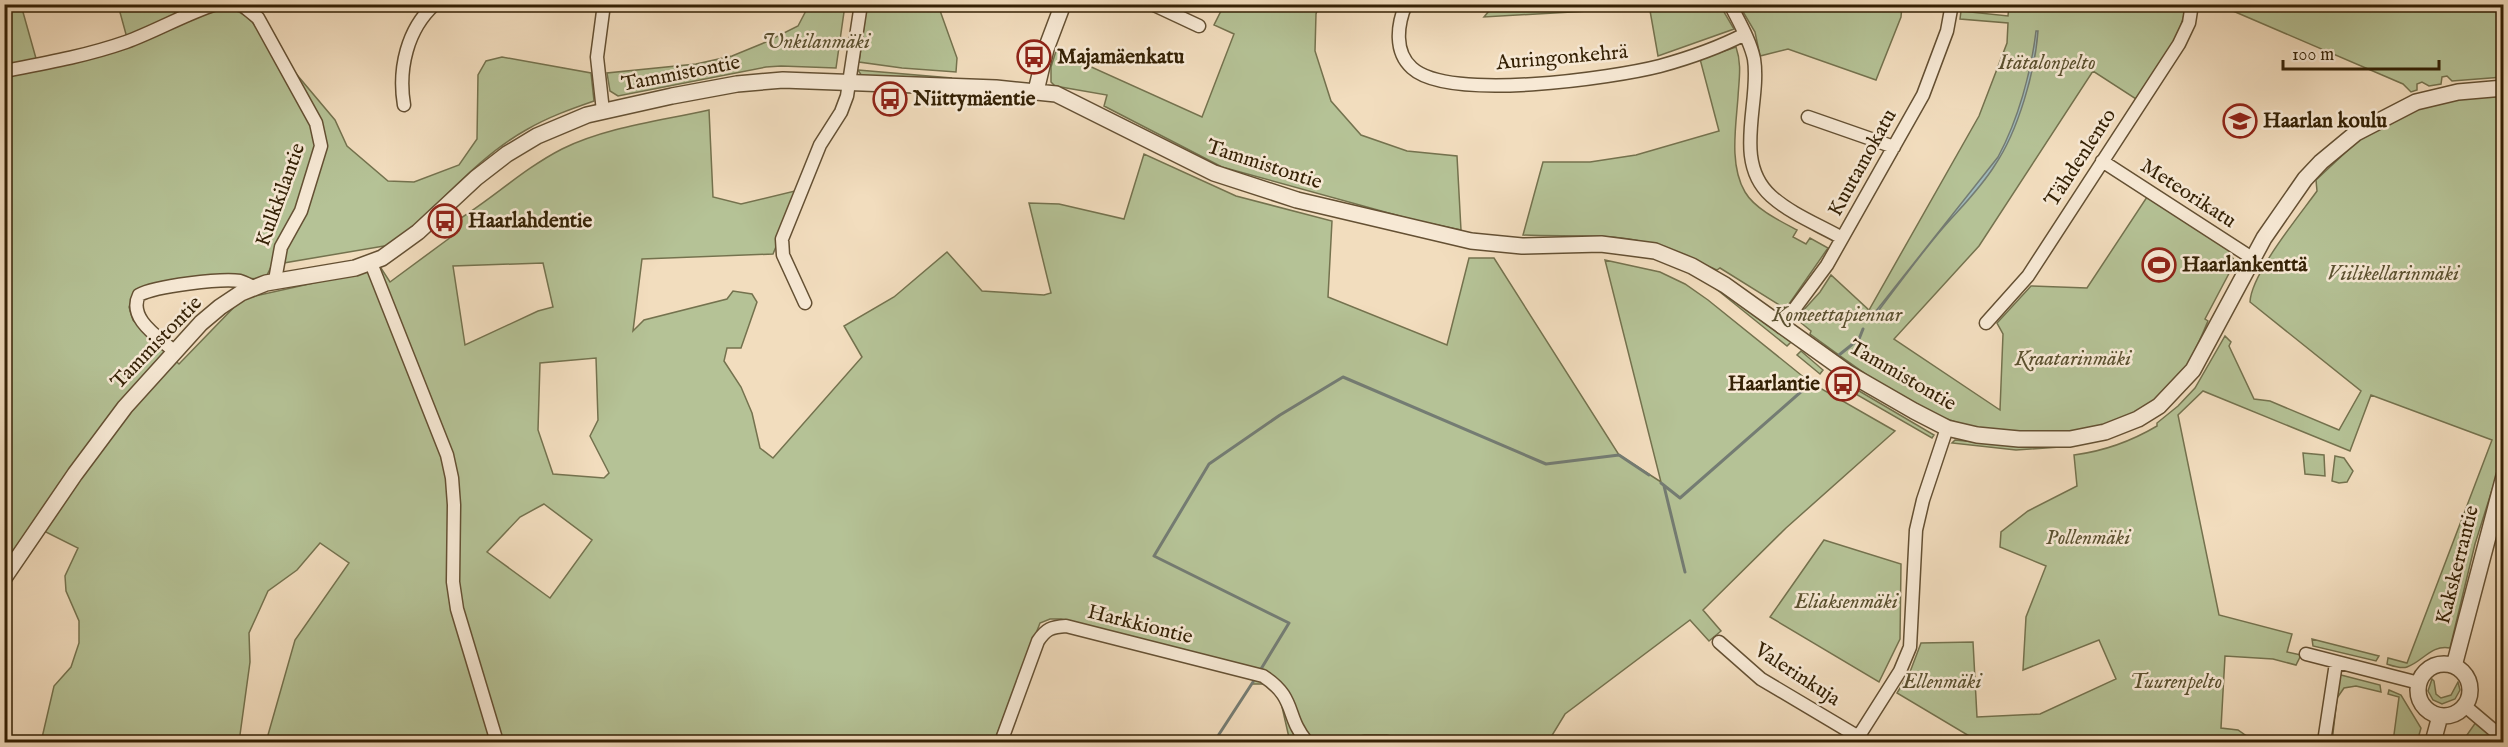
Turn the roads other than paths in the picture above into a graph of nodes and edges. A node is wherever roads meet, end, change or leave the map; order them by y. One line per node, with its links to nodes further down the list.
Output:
1 (216, 4): 16 (street)
2 (241, 4): 28 (street, Kulkkilantie)
3 (435, 4): 20 (street)
4 (604, 4): 21 (street)
5 (611, 4): 6 (street)
6 (638, 4)
7 (861, 4): 17 (street)
8 (1063, 4): 19 (street)
9 (1152, 4): 14 (street)
10 (1406, 4): 15 (street, Auringonkehrä)
11 (1730, 4): 15 (street)
12 (1952, 4): 23 (street, Kuutamokatu)
13 (2192, 4): 24 (street, Tähdenlento)
14 (1199, 26)
15 (1745, 34): 25 (street)
16 (4, 71)
17 (849, 82): 19 (street, Tammistontie); 21 (street, Tammistontie); 30 (street)
18 (2504, 88): 26 (street, Tammistontie)
19 (1036, 92): 32 (street, Tammistontie)
20 (404, 105)
21 (603, 111): 27 (street, Tammistontie)
22 (1808, 117): 23 (street)
23 (1894, 147): 25 (street, Kuutamokatu)
24 (2102, 161): 26 (street, Meteorikatu); 31 (street, Tähdenlento)
25 (1842, 238): 32 (street, Kuutamokatu)
26 (2252, 258): 34 (street, Tammistontie)
27 (370, 263): 28 (street, Tammistontie); 46 (street)
28 (275, 280): 29 (street, Tammistontie)
29 (253, 287): 33 (street, Tammistontie); 33 (street)
30 (805, 303)
31 (1986, 323)
32 (1781, 327): 34 (street, Tammistontie)
33 (175, 352): 36 (street, Tammistontie)
34 (1947, 428): 45 (street)
35 (2504, 476): 40 (street, Kakskerrantie)
36 (4, 578)
37 (1719, 642): 45 (street, Valerinkuja)
38 (2306, 654): 39 (street)
39 (2336, 663): 41 (street); 51 (street)
40 (2454, 666): 41 (street); 42 (street)
41 (2419, 683): 43 (street)
42 (2465, 706): 43 (street); 44 (street)
43 (2440, 716): 52 (street)
44 (2504, 738)
45 (1860, 740)
46 (497, 742)
47 (1001, 742): 48 (street, Harkkiontie)
48 (1307, 742)
49 (1364, 742): 50 (street)
50 (1387, 742)
51 (2324, 742)
52 (2433, 742)

